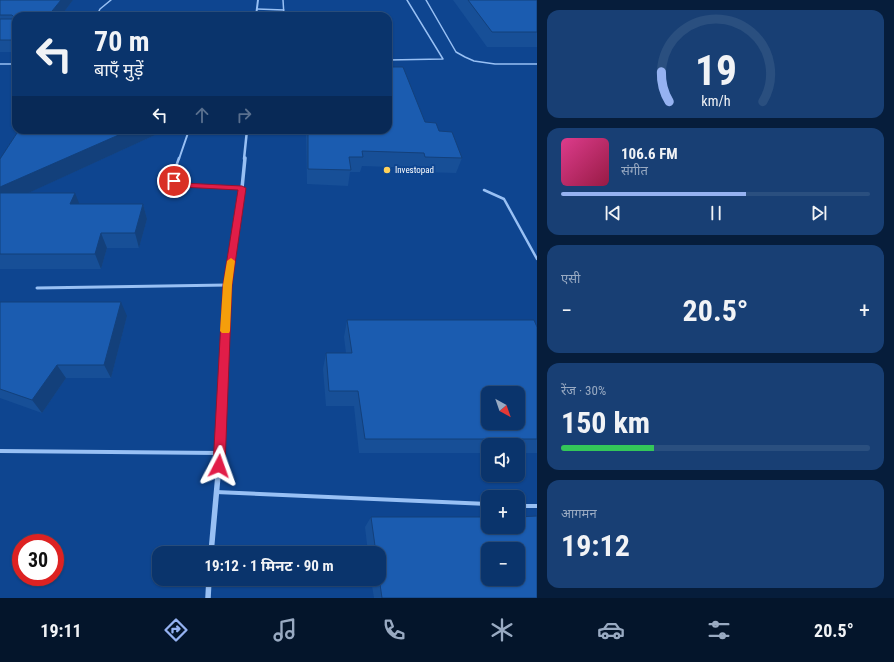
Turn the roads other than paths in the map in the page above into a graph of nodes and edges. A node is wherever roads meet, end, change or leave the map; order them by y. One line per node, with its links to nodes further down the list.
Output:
1 (111, 0): 8 (lane)
2 (258, 0): 6 (street)
3 (284, 0): 7 (lane)
4 (407, 0): 10 (lane)
5 (426, 0): 13 (lane)
6 (257, 9): 7 (lane); 9 (street)
7 (284, 10)
8 (98, 12)
9 (257, 12)
10 (392, 60)
11 (0, 64): 12 (lane)
12 (12, 64)
13 (537, 64)
14 (188, 134): 16 (lane)
15 (247, 134): 16 (street)
16 (242, 188): 19 (street)
17 (484, 190): 18 (lane)
18 (537, 258)
19 (227, 285): 20 (lane); 22 (street)
20 (37, 288)
21 (0, 452): 22 (lane)
22 (220, 453): 23 (street)
23 (216, 492): 24 (lane); 27 (street)
24 (481, 504)
25 (525, 506): 26 (lane)
26 (537, 506)
27 (212, 546)
28 (209, 586): 29 (street)
29 (208, 598)

